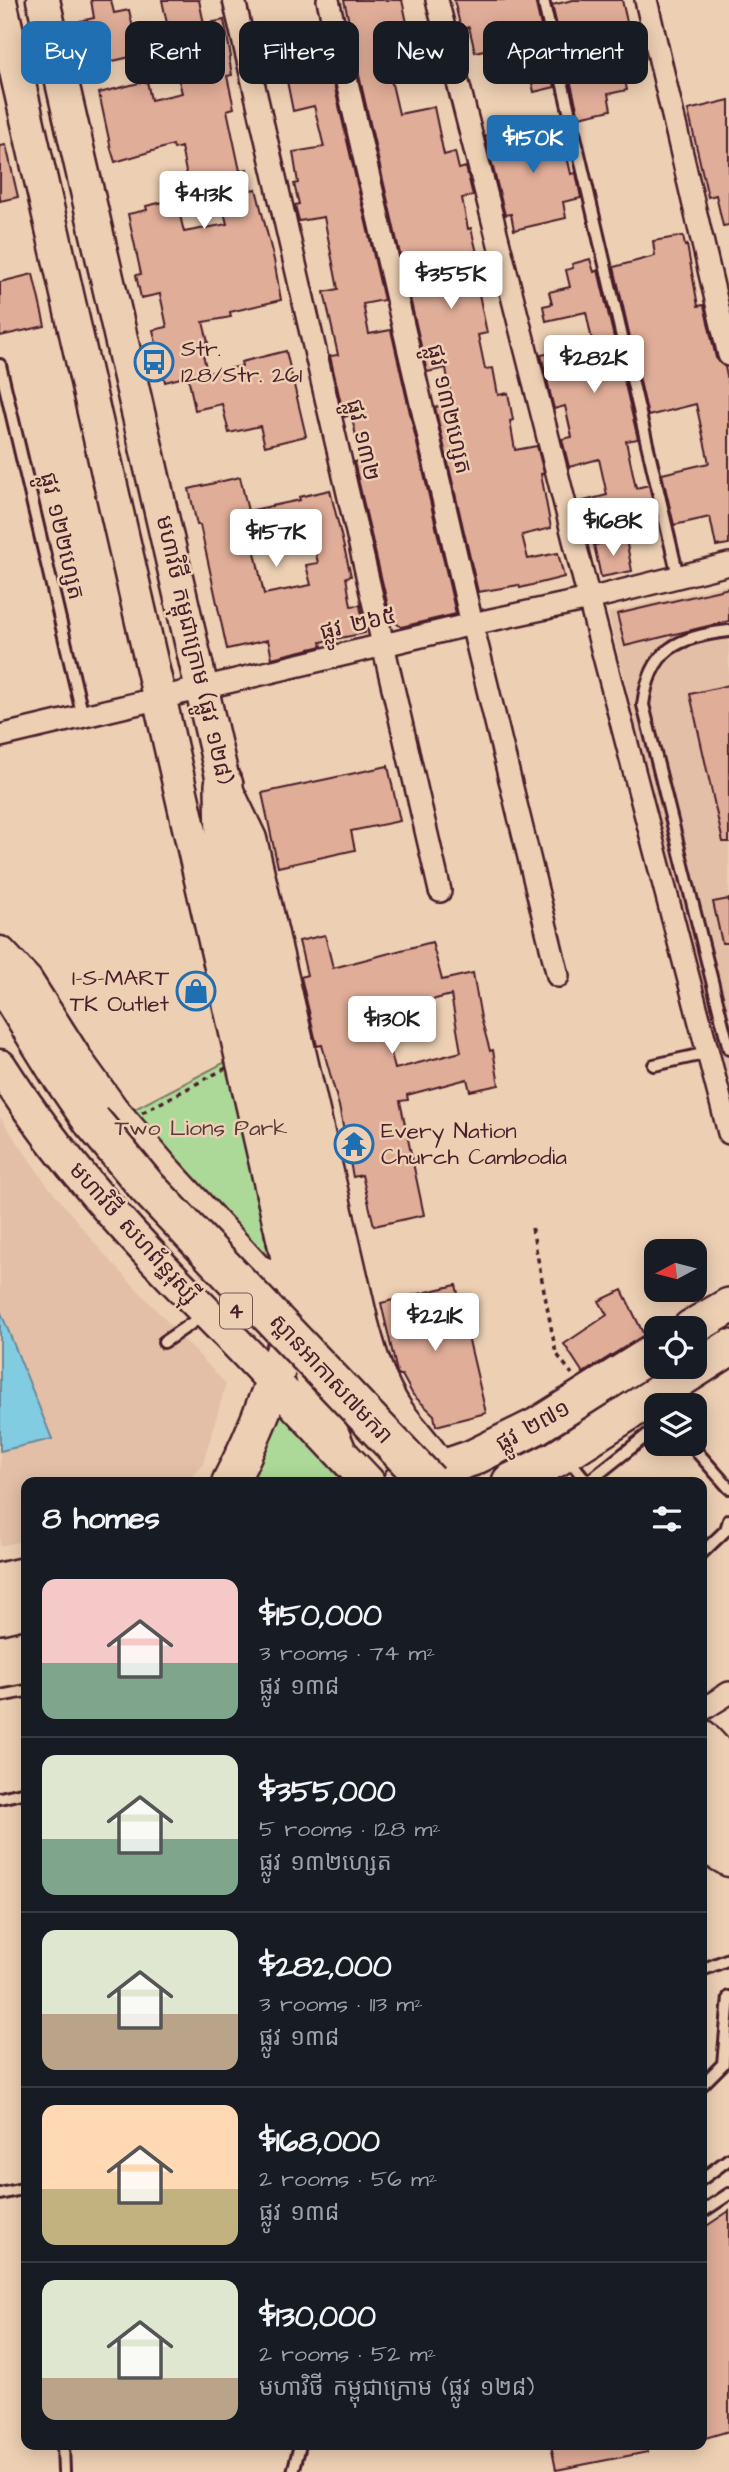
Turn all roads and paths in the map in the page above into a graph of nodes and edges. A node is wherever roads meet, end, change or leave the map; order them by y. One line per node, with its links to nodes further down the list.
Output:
1 (43, 0): 16 (main road, មហាវិថី កម្ពុជាក្រោម (ផ្លូវ ១២៨))
2 (234, 0): 15 (street, ផ្លូវ ១៣២)
3 (328, 0): 13 (street, ផ្លូវ ១៣២ហ្សេត)
4 (437, 0): 12 (street)
5 (543, 0): 11 (lane)
6 (646, 0): 8 (street)
7 (0, 1): 17 (main road, មហាវិថី កម្ពុជាក្រោម (ផ្លូវ ១២៨))
8 (729, 355)
9 (0, 365): 18 (lane, ផ្លូវ ១២២ហ្សេត)
10 (729, 564): 11 (street, ផ្លូវ ២៦៥)
11 (678, 576): 12 (street, ផ្លូវ ២៦៥)
12 (589, 599): 13 (street, ផ្លូវ ២៦៥); 26 (street)
13 (472, 624): 15 (street, ផ្លូវ ២៦៥); 23 (street, ផ្លូវ ១៣២ហ្សេត)
14 (729, 631): 26 (lane)
15 (383, 646): 16 (street, ផ្លូវ ២៦៥); 21 (street, ផ្លូវ ១៣២)
16 (202, 688): 17 (street, ផ្លូវ ២៦៥); 20 (main road, មហាវិថី កម្ពុជាក្រោម (ផ្លូវ ១២៨))
17 (159, 699): 18 (street, ផ្លូវ ២៦៥); 33 (main road, មហាវិថី កម្ពុជាក្រោម (ផ្លូវ ១២៨))
18 (83, 717): 19 (street, ផ្លូវ ២៦៥)
19 (0, 736)
20 (224, 785): 47 (highway, bridge); 54 (main road, មហាវិថី កម្ពុជាក្រោម (ផ្លូវ ១២៨))
21 (440, 891)
22 (0, 953): 34 (main road)
23 (558, 976)
24 (0, 978): 30 (highway, 4)
25 (0, 1025): 30 (highway, មហាវិថី សហព័ន្ធរុស្ស៊ី / 4)
26 (719, 1051): 27 (lane); 31 (street)
27 (654, 1065)
28 (0, 1066): 36 (main road, មហាវិថី សហព័ន្ធរុស្ស៊ី)
29 (134, 1117): 29 (path)
30 (84, 1129): 47 (highway, ស្ពានអាកាស៧មករា / 4, bridge); 53 (highway, ស្ពានអាកាស៧មករា / 4)
31 (729, 1133)
32 (532, 1228): 44 (path)
33 (288, 1259): 34 (main road); 37 (main road, មហាវិថី កម្ពុជាក្រោម (ផ្លូវ ១២៨))
34 (256, 1270): 36 (main road)
35 (729, 1306): 38 (main road)
36 (203, 1309): 39 (lane); 42 (main road, មហាវិថី សហព័ន្ធរុស្ស៊ី)
37 (297, 1311): 42 (main road); 48 (main road, មហាវិថី កម្ពុជាក្រោម (ផ្លូវ ១២៨))
38 (707, 1319)
39 (164, 1342)
40 (729, 1348): 43 (main road, ផ្លូវ ២៧១)
41 (644, 1359): 44 (main road, ផ្លូវ ២៧១)
42 (274, 1383): 48 (main road, មហាវិថី សហព័ន្ធរុស្ស៊ី); 51 (main road)
43 (676, 1393)
44 (589, 1395): 56 (main road, ផ្លូវ ២៧១)
45 (644, 1417): 50 (main road, ផ្លូវ ២៧១)
46 (644, 1423): 59 (lane)
47 (391, 1443): 55 (highway, ស្ពានអាកាស៧មករា / 4, bridge)
48 (340, 1452): 52 (main road, មហាវិថី សហព័ន្ធរុស្ស៊ី)
49 (701, 1456): 60 (lane)
50 (553, 1465): 57 (main road, ផ្លូវ ២៧១); 58 (lane)
51 (233, 1477)
52 (363, 1477)
53 (394, 1477)
54 (437, 1477)
55 (437, 1477)
56 (440, 1477)
57 (523, 1477)
58 (578, 1477)
59 (593, 1477)
60 (729, 1488)
61 (729, 1520): 62 (lane)
62 (707, 1548)
63 (21, 1576): 64 (main road)
64 (0, 1581)
65 (21, 1612): 66 (main road)
66 (0, 1616)
67 (21, 1692): 69 (lane)
68 (729, 1693): 70 (street)
69 (0, 1696)
70 (707, 1707)
71 (707, 1741): 72 (main road)
72 (729, 1765)
73 (707, 1774): 76 (highway)
74 (21, 1793): 75 (lane)
75 (0, 1798)
76 (729, 1798)
77 (707, 1809): 78 (highway)
78 (729, 1833)
79 (707, 1843): 80 (main road)
80 (729, 1860)
81 (729, 1959): 82 (lane)
82 (707, 1968)
83 (729, 1997): 84 (lane)
84 (707, 2080)
85 (729, 2158): 86 (lane)
86 (707, 2175)
87 (21, 2189): 88 (lane)
88 (0, 2194)
89 (729, 2194): 90 (lane)
90 (707, 2209)
91 (62, 2450): 93 (lane)
92 (299, 2450): 94 (lane)
93 (64, 2472)
94 (293, 2472)

